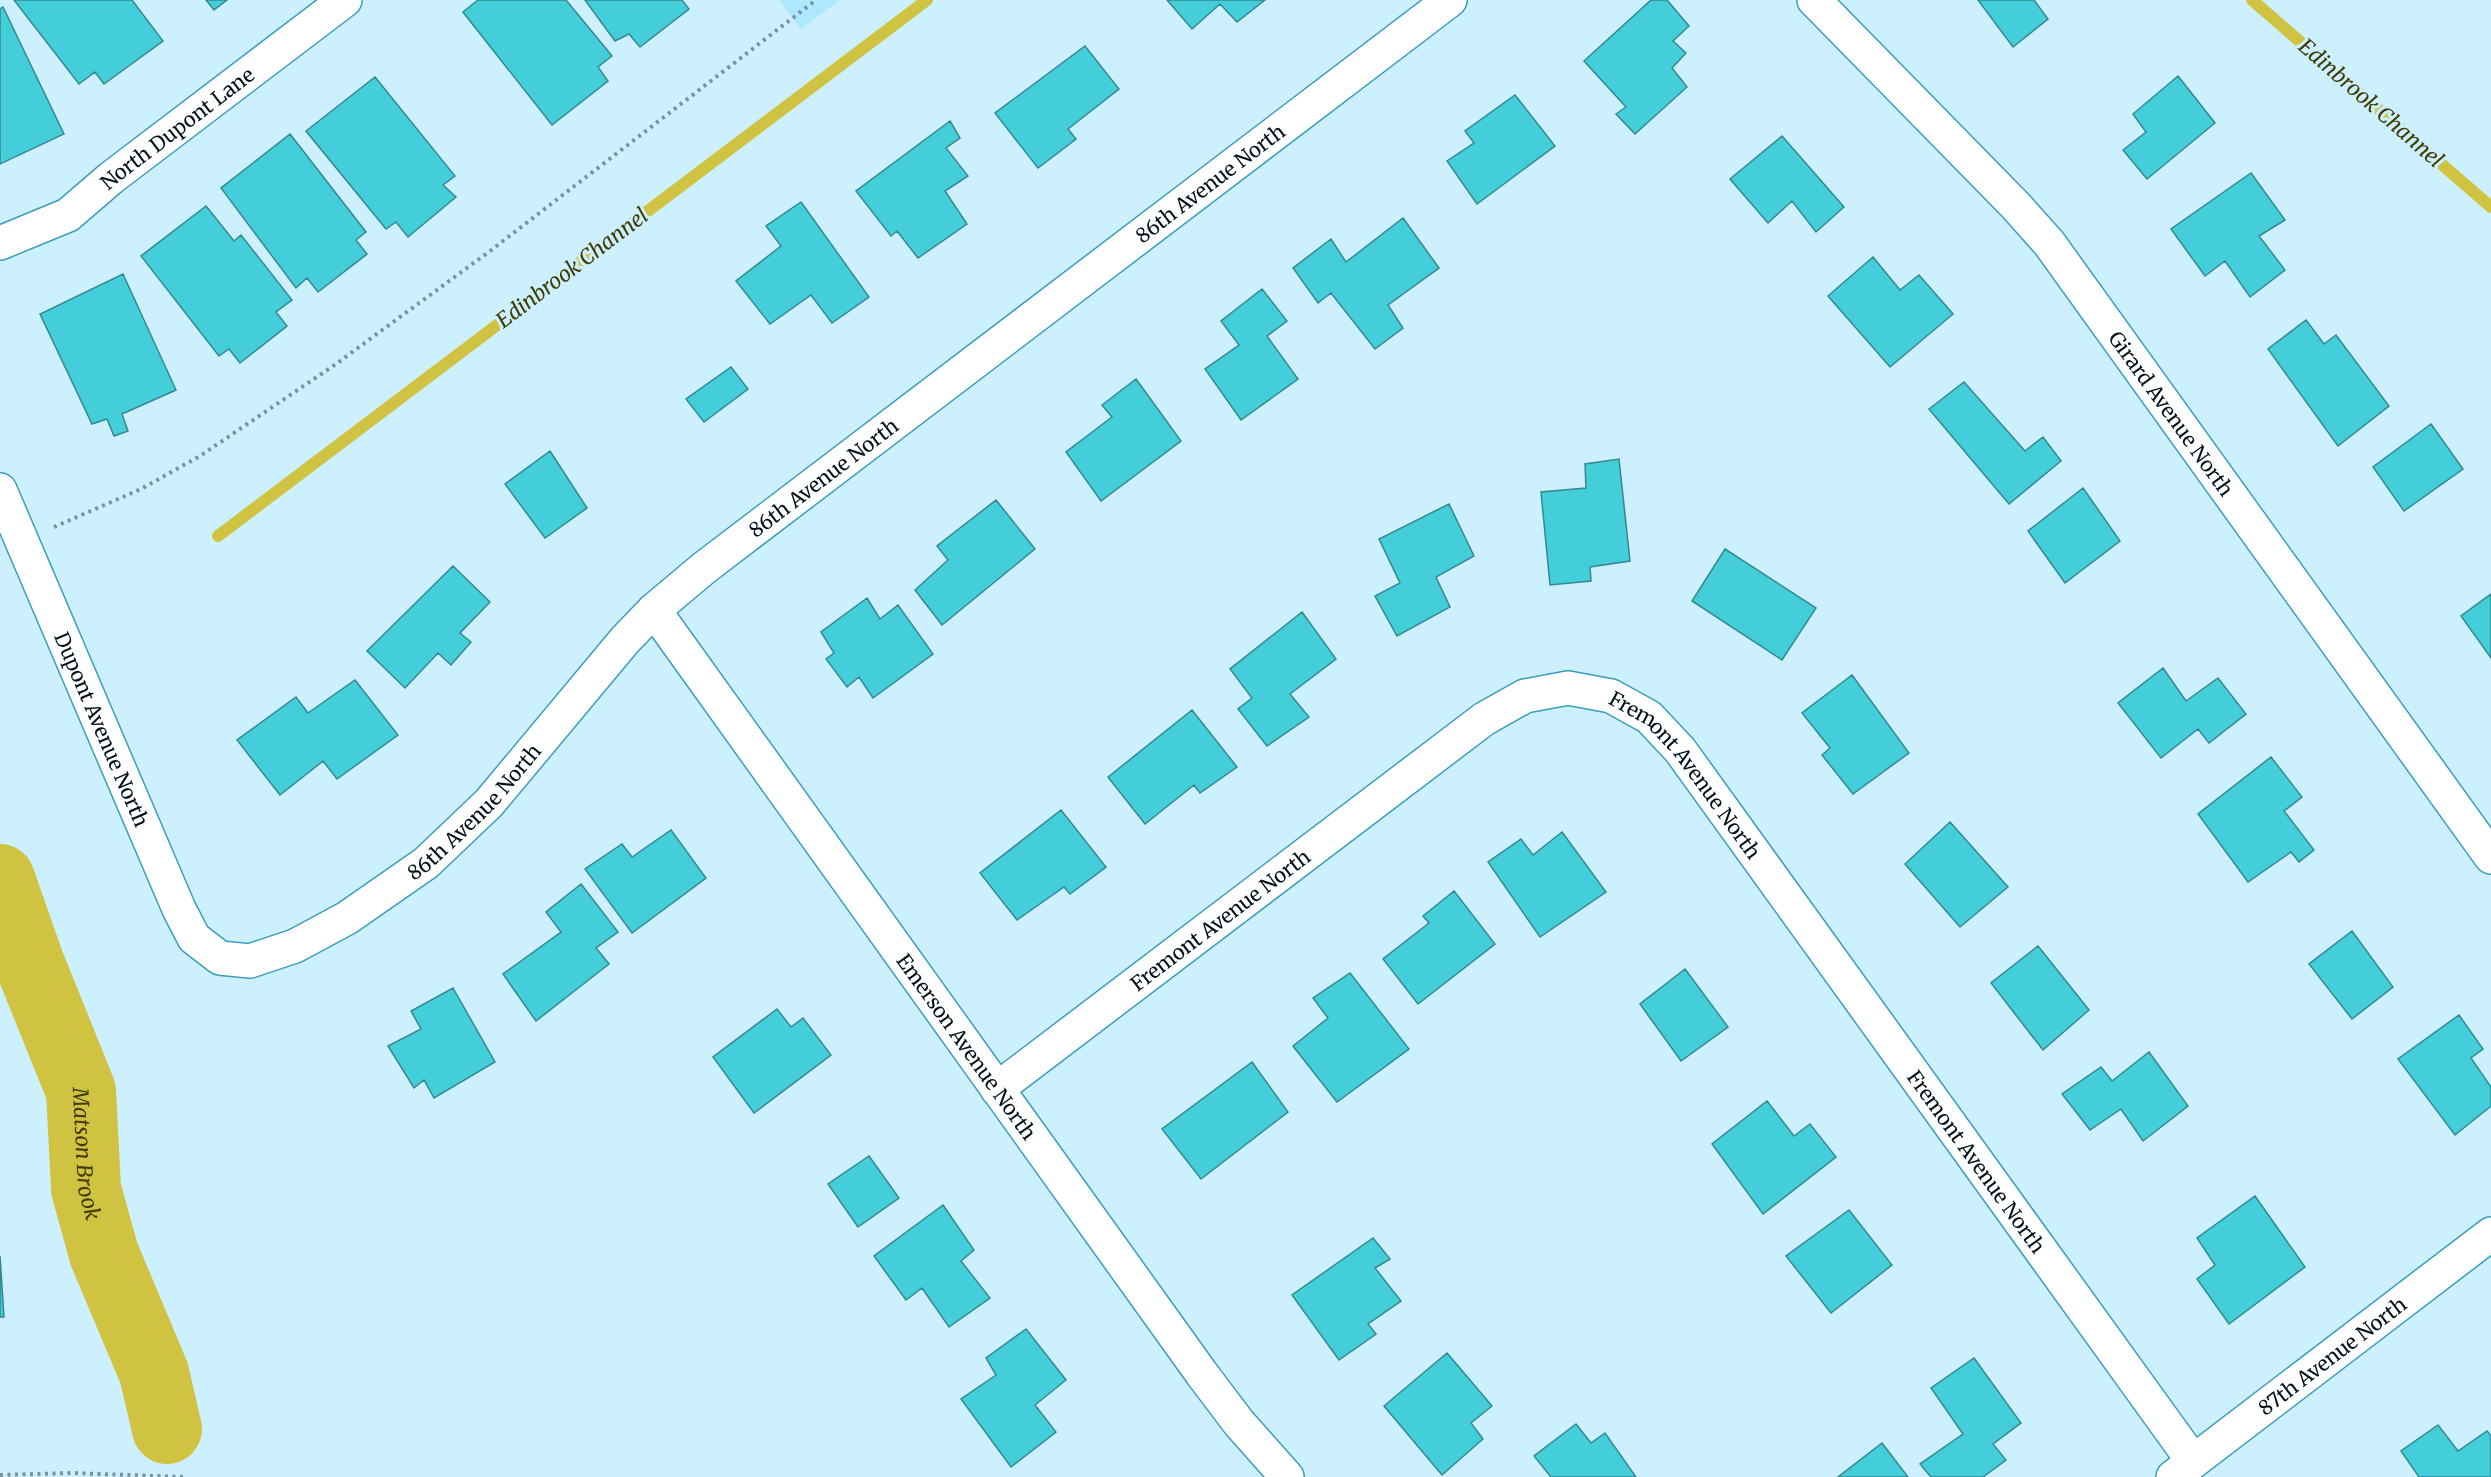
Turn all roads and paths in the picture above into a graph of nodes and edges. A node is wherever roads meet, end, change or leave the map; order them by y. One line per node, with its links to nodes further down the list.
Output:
1 (345, 0): 5 (street, North Dupont Lane)
2 (816, 0): 7 (path)
3 (1450, 0): 8 (street, 86th Avenue North)
4 (1814, 0): 9 (street, Girard Avenue North)
5 (0, 243)
6 (0, 490): 10 (street, Dupont Avenue North)
7 (78, 517)
8 (654, 610): 10 (street, 86th Avenue North); 11 (street, Emerson Avenue North)
9 (2491, 857)
10 (220, 958)
11 (998, 1089): 13 (street, Fremont Avenue North); 16 (street, Emerson Avenue North)
12 (2491, 1234): 13 (street, 87th Avenue North)
13 (2183, 1469)
14 (0, 1475): 15 (path)
15 (184, 1477)
16 (1287, 1477)

